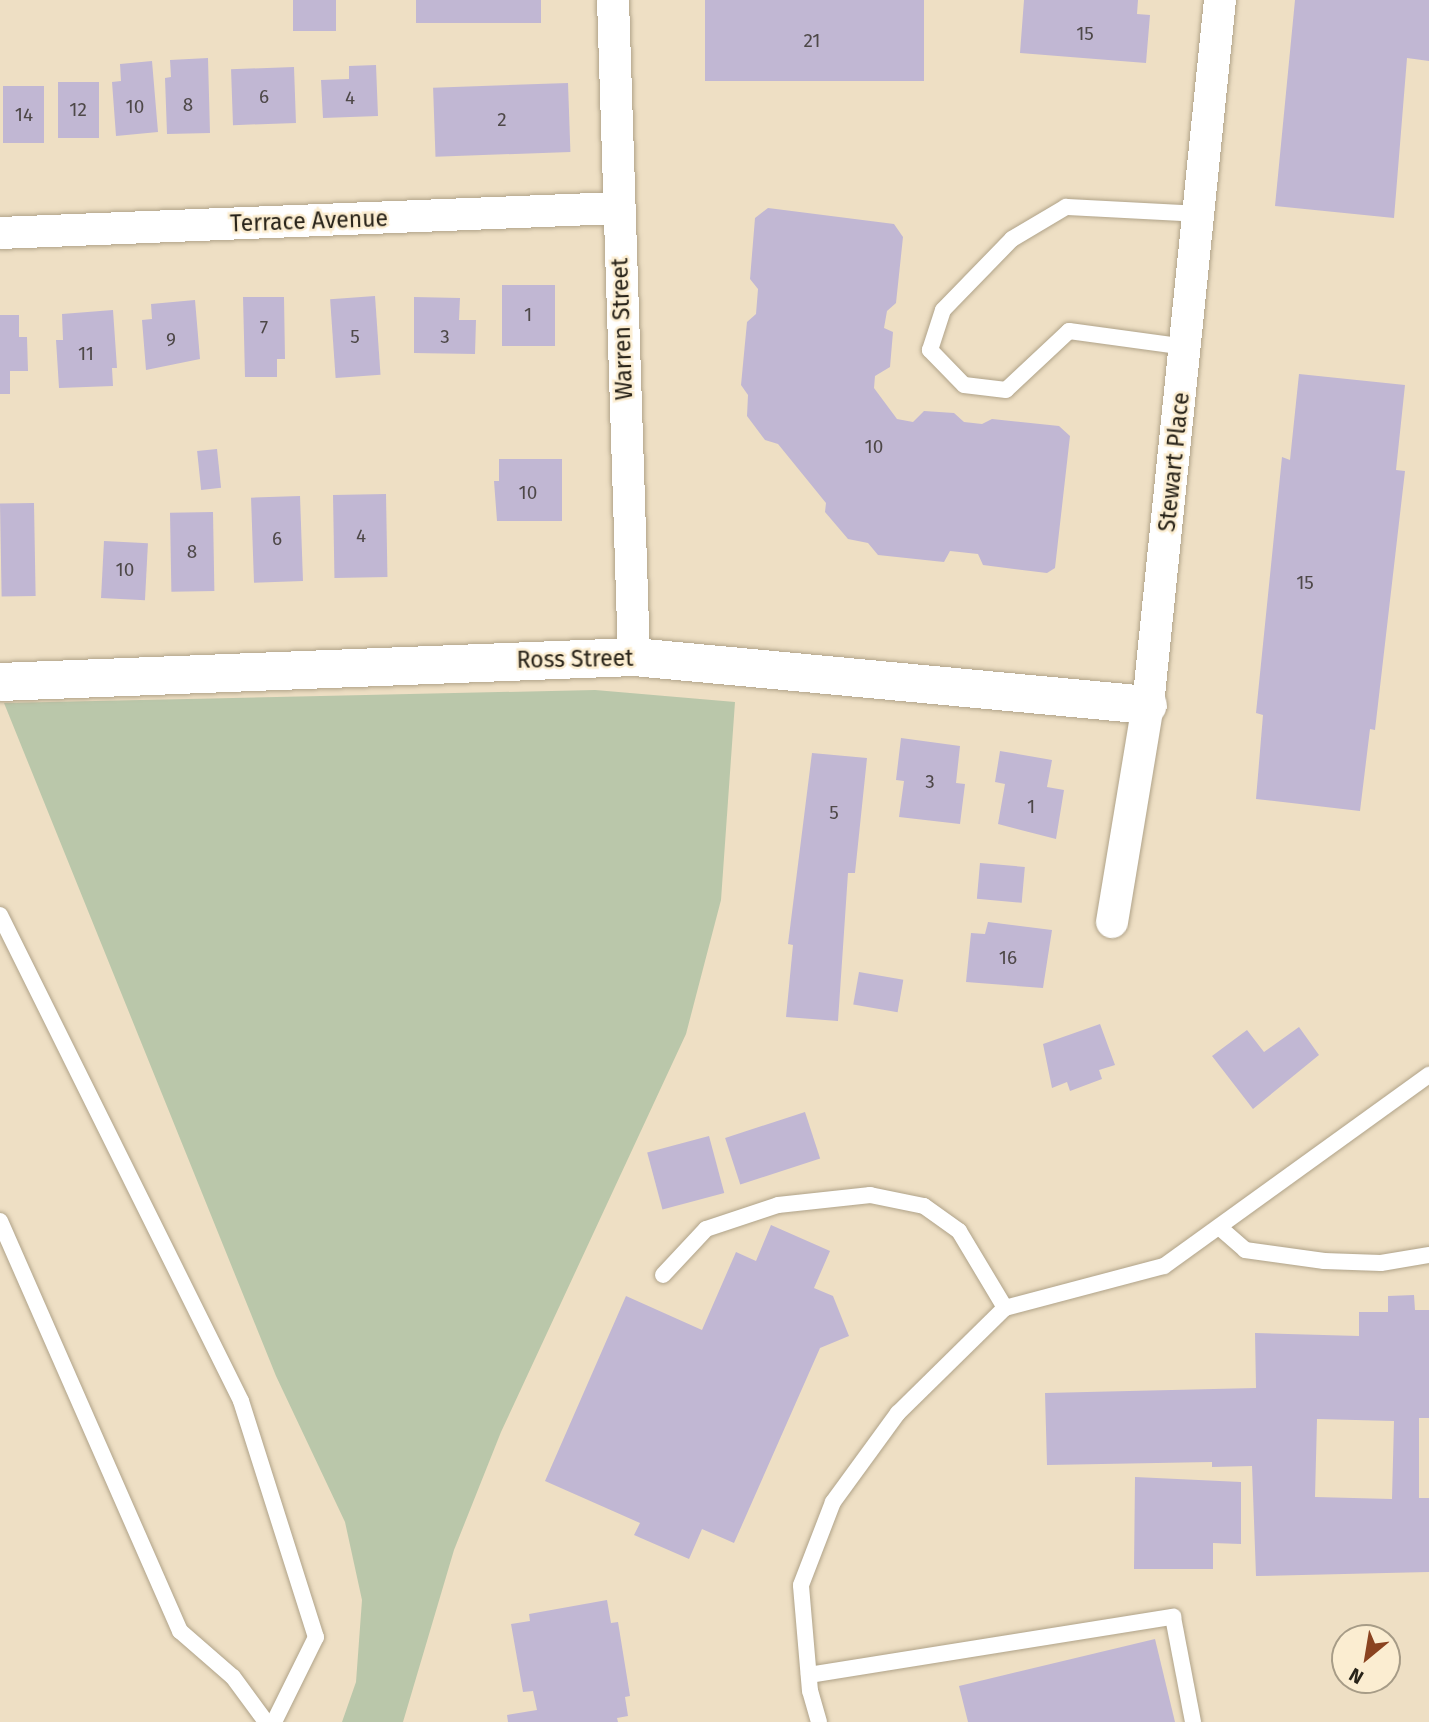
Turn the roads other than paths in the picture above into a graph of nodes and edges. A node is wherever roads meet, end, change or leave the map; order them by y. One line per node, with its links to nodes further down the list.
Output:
1 (613, 0): 3 (street, Warren Street)
2 (1220, 0): 4 (street, Stewart Place)
3 (617, 208): 5 (street, Terrace Avenue); 7 (street, Warren Street)
4 (1198, 214): 6 (street, Stewart Place); 6 (lane)
5 (0, 233)
6 (1186, 347): 9 (street, Stewart Place)
7 (634, 657): 8 (street, Ross Street); 9 (street, Ross Street)
8 (0, 682)
9 (1148, 705): 11 (street, Stewart Place)
10 (0, 915): 20 (lane)
11 (1112, 922)
12 (1429, 1075): 14 (lane)
13 (0, 1221): 19 (lane)
14 (1219, 1227): 15 (lane); 17 (lane)
15 (1429, 1255)
16 (663, 1275): 17 (lane)
17 (1005, 1308): 18 (lane)
18 (809, 1675): 21 (lane); 22 (lane)
19 (266, 1722)
20 (274, 1722)
21 (818, 1722)
22 (1194, 1722)

